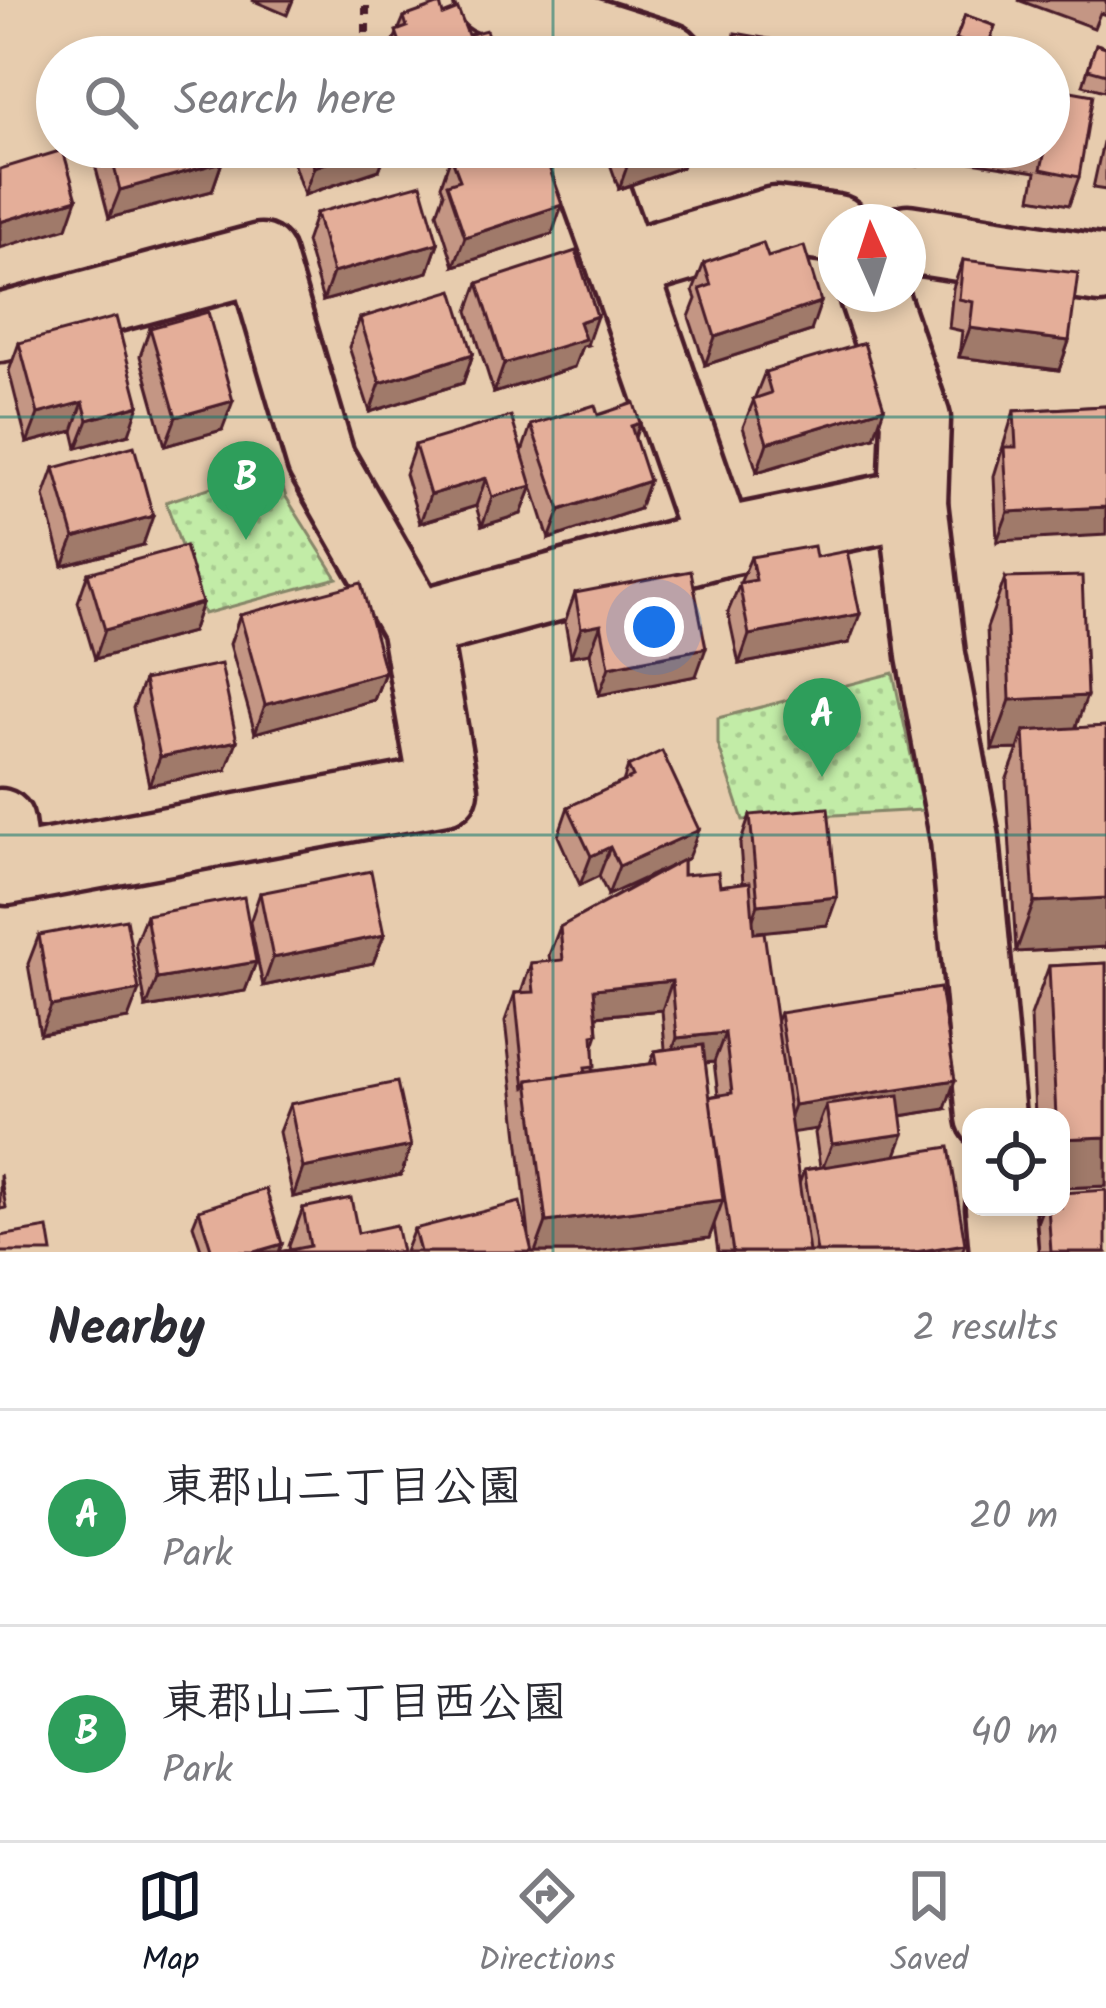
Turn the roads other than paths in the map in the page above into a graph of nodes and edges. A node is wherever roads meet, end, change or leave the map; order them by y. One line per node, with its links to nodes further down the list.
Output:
1 (489, 0): 2 (street)
2 (603, 36)
3 (587, 168): 6 (street)
4 (818, 227): 6 (street)
5 (926, 242): 7 (street)
6 (622, 266): 11 (street)
7 (1099, 269)
8 (879, 312): 10 (street)
9 (0, 328): 12 (street)
10 (913, 503): 11 (street); 14 (street)
11 (718, 542): 12 (street)
12 (415, 625): 13 (street)
13 (0, 823)
14 (990, 1108)
15 (1001, 1216): 16 (street)
16 (1004, 1252)

